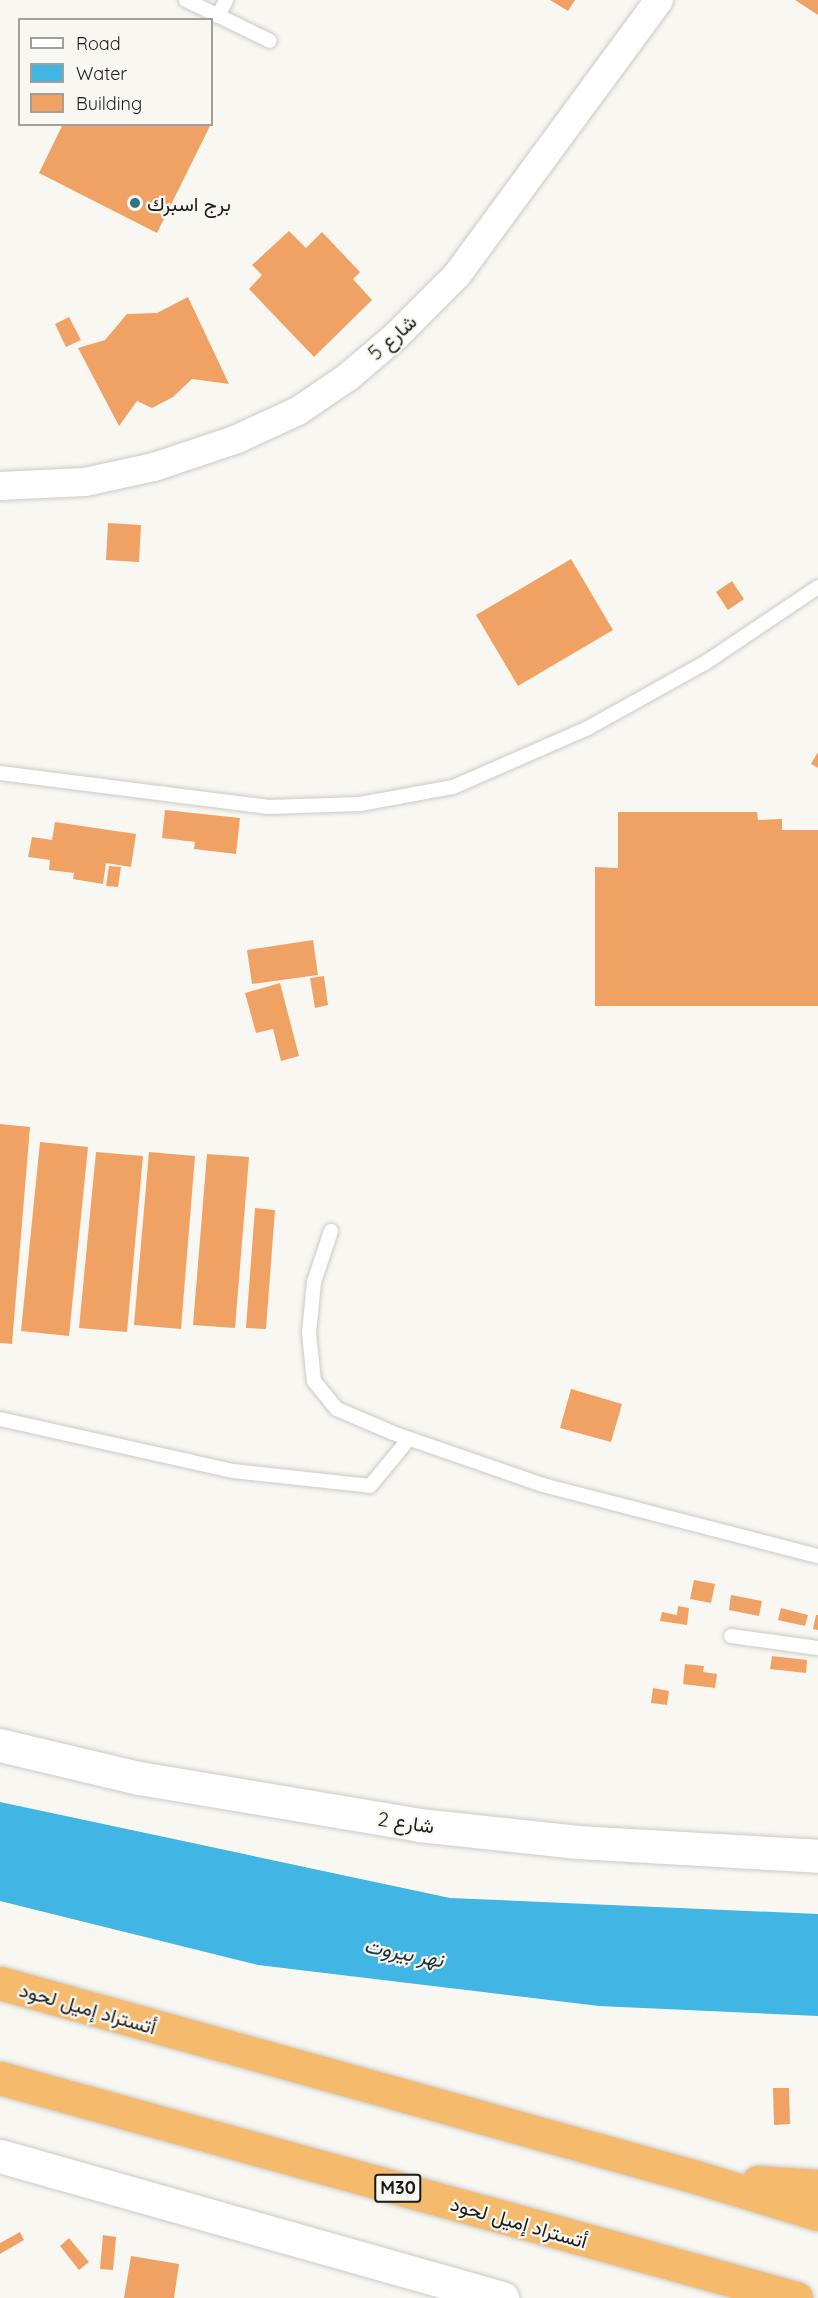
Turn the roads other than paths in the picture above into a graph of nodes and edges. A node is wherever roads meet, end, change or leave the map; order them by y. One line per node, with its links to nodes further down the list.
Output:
1 (186, 0): 4 (lane)
2 (226, 0): 4 (lane)
3 (658, 0): 6 (street, شارع 5)
4 (219, 16): 5 (lane)
5 (270, 41)
6 (0, 486)
7 (818, 587): 8 (lane)
8 (0, 773)
9 (331, 1231): 11 (lane)
10 (0, 1419): 11 (lane)
11 (410, 1439): 12 (lane)
12 (818, 1556)
13 (731, 1636): 14 (lane)
14 (818, 1648)
15 (0, 1745): 16 (street, شارع 2)
16 (818, 1856)
17 (0, 1983): 20 (highway, أتستراد إميل لحود)
18 (0, 2078): 23 (highway, أتستراد إميل لحود / M30)
19 (0, 2156): 24 (street)
20 (696, 2177): 21 (highway); 22 (highway)
21 (818, 2186)
22 (818, 2214)
23 (648, 2258): 25 (highway); 26 (highway, أتستراد إميل لحود / M30)
24 (502, 2298)
25 (730, 2298)
26 (796, 2298)

